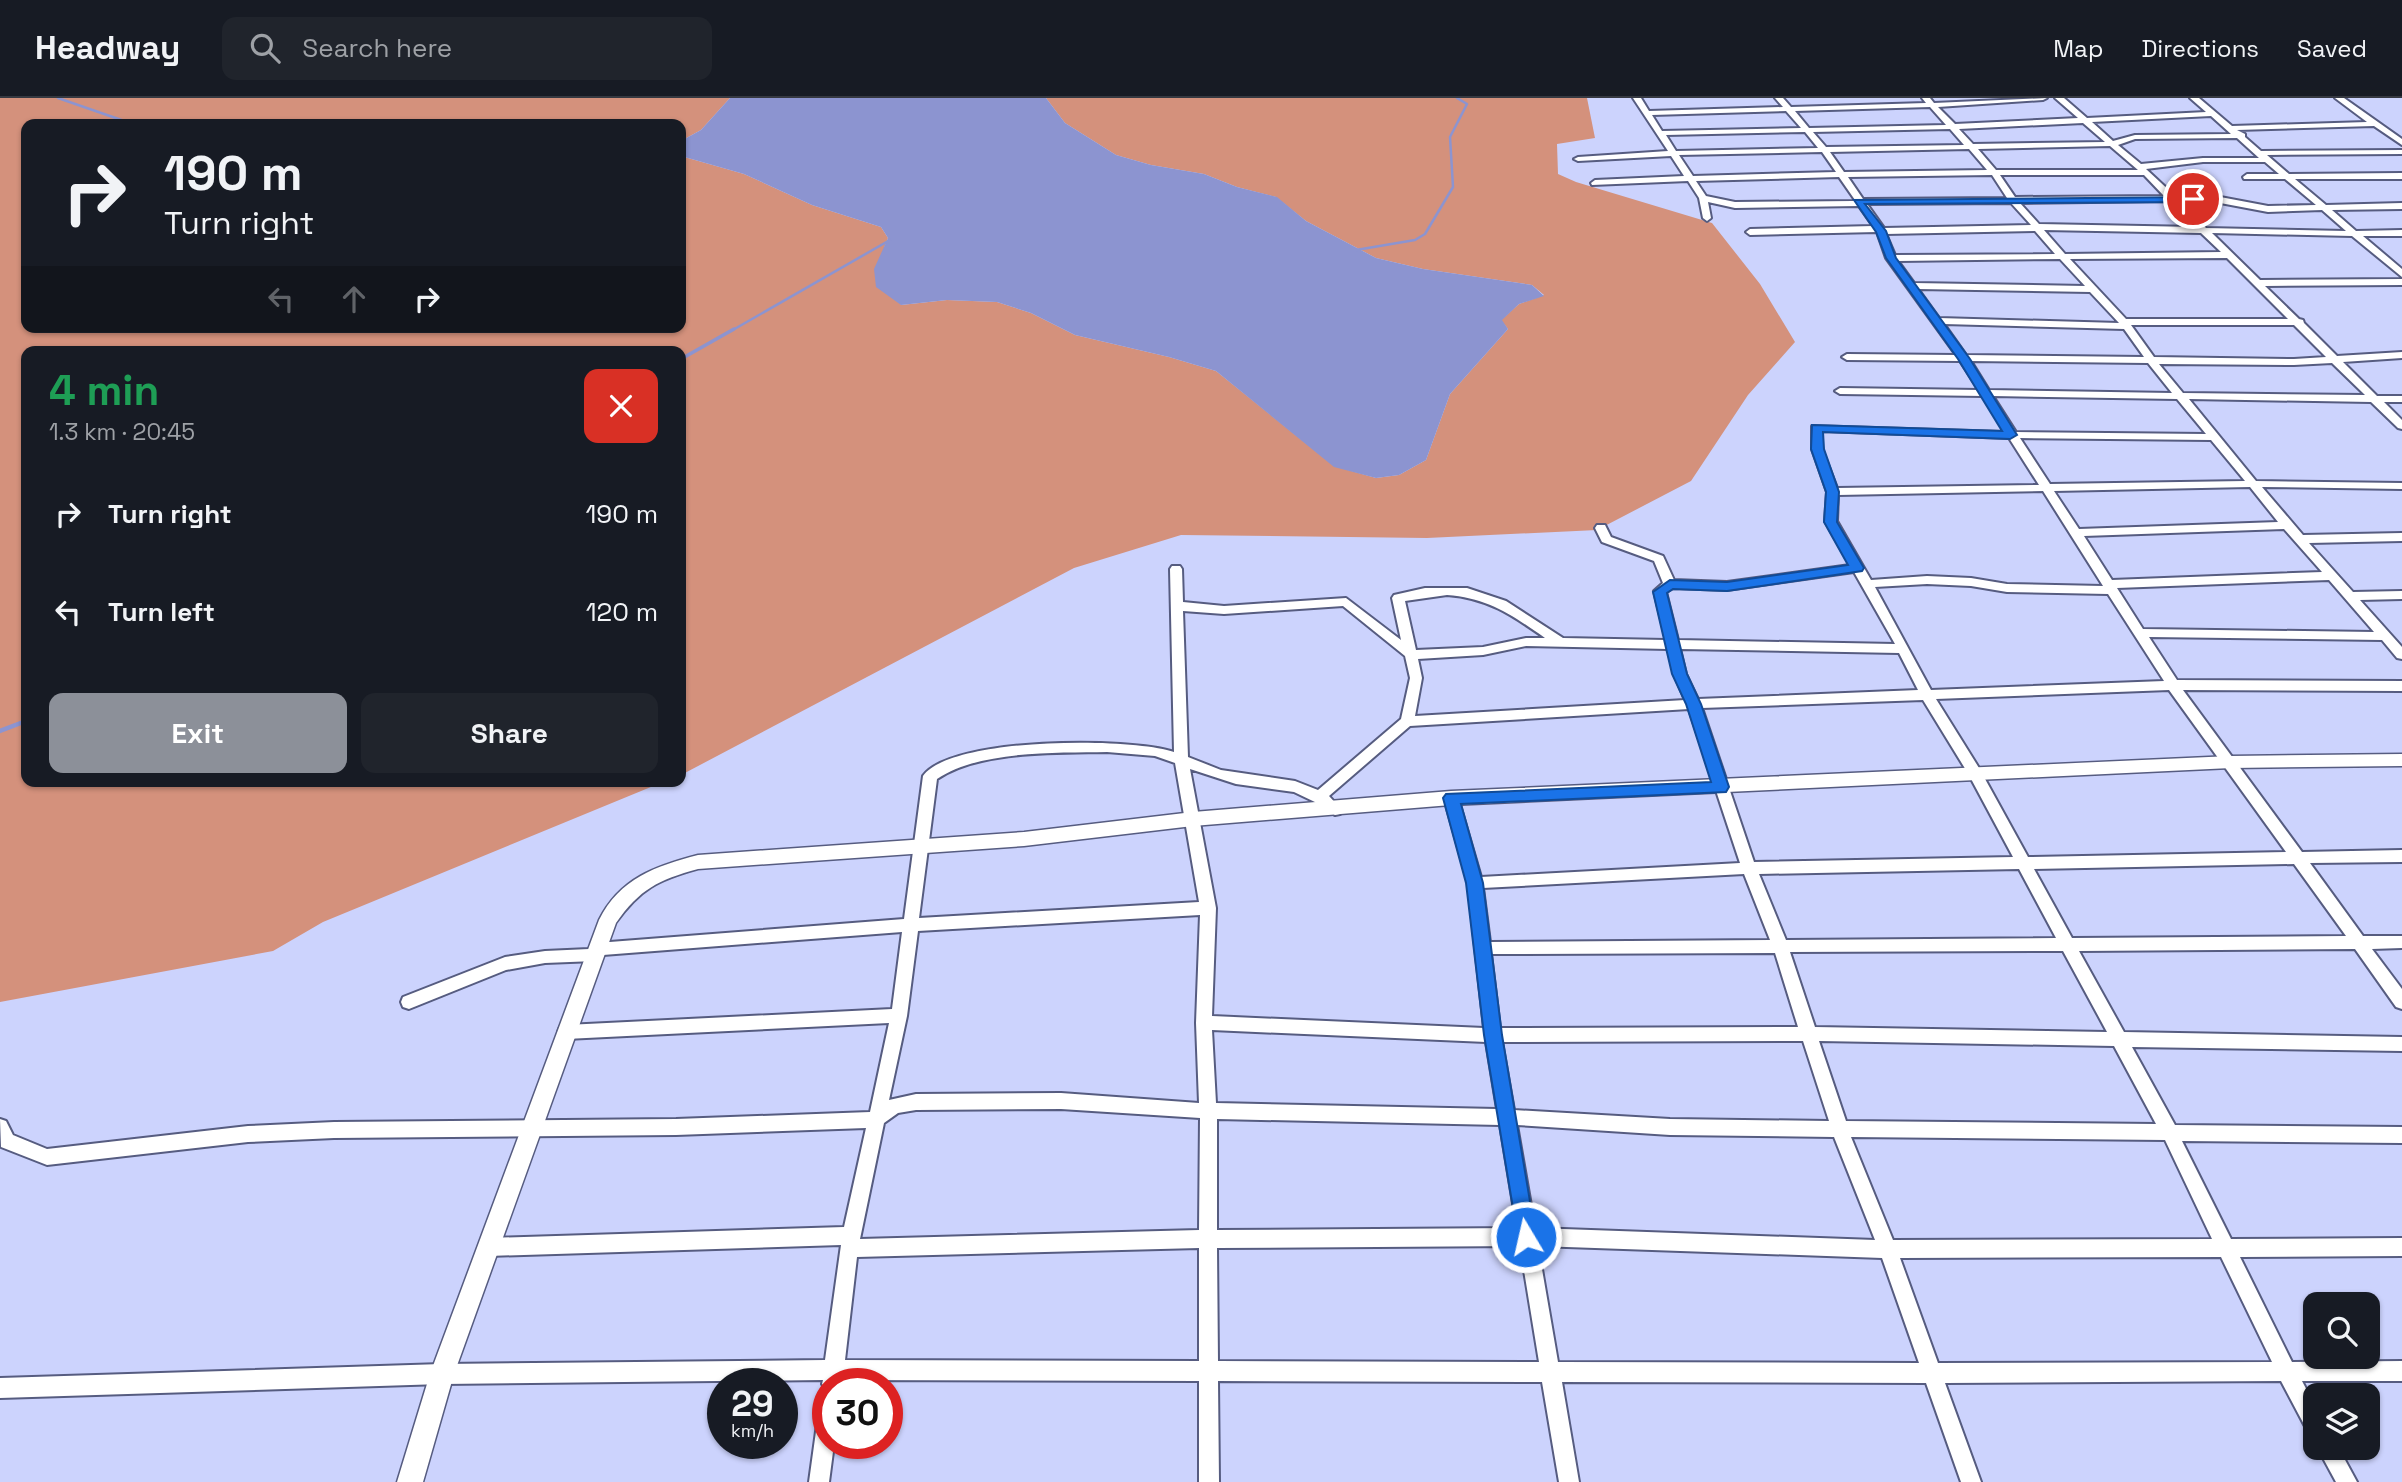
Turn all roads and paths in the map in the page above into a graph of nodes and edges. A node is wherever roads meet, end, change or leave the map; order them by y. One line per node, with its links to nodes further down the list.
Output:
1 (1637, 98): 8 (street)
2 (2043, 98): 6 (street)
3 (2059, 98): 10 (street)
4 (2194, 98): 9 (street)
5 (2339, 98): 11 (street)
6 (1929, 102): 7 (street); 12 (street)
7 (1783, 103): 8 (street); 14 (street)
8 (1648, 113): 15 (street)
9 (2214, 114): 10 (street); 13 (street)
10 (2084, 120): 12 (street); 18 (street)
11 (2376, 124): 13 (street); 17 (street)
12 (1950, 127): 14 (street); 19 (street)
13 (2232, 128): 16 (street)
14 (1806, 130): 15 (street); 20 (street)
15 (1660, 133): 22 (street)
16 (2242, 136): 18 (street); 23 (street)
17 (2402, 143)
18 (2111, 144): 19 (street); 26 (street)
19 (1971, 148): 20 (street); 27 (street)
20 (1825, 151): 22 (street); 28 (street)
21 (2402, 152): 23 (street)
22 (1674, 153): 24 (street); 32 (street)
23 (2258, 153): 25 (street)
24 (1578, 159)
25 (2267, 160): 26 (street); 31 (street)
26 (2143, 170): 27 (street); 35 (street)
27 (1994, 172): 28 (street); 36 (street)
28 (1842, 176): 32 (street); 37 (street)
29 (2402, 176): 31 (street)
30 (2247, 177): 31 (street)
31 (2286, 177): 39 (street)
32 (1688, 179): 33 (street); 34 (street)
33 (1595, 183)
34 (1703, 198): 37 (street); 40 (street)
35 (2172, 198): 36 (street); 39 (street); 42 (street)
36 (2012, 199): 37 (street); 41 (street)
37 (1858, 203): 43 (street)
38 (2402, 206): 39 (street)
39 (2326, 208): 46 (street)
40 (1707, 218)
41 (2037, 228): 42 (street); 43 (street); 48 (street)
42 (2203, 229): 46 (street); 47 (street)
43 (1880, 230): 44 (street); 49 (street)
44 (1750, 232)
45 (2402, 233): 46 (street)
46 (2355, 234): 50 (street)
47 (2229, 255): 48 (street); 54 (street)
48 (2063, 257): 49 (street); 56 (street)
49 (1891, 258): 55 (street)
50 (2391, 265): 51 (street); 52 (street)
51 (2402, 265)
52 (2402, 274)
53 (2402, 282): 54 (street)
54 (2258, 283): 58 (street)
55 (1911, 286): 56 (street); 57 (street)
56 (2095, 289): 59 (street)
57 (1936, 321): 59 (street); 62 (street)
58 (2300, 322): 59 (street); 64 (street)
59 (2125, 324): 63 (street)
60 (2402, 355): 64 (street)
61 (1847, 357): 62 (street)
62 (1964, 359): 63 (street); 66 (street)
63 (2150, 359): 64 (street); 67 (street)
64 (2336, 361): 69 (street)
65 (1840, 391): 66 (street)
66 (1986, 395): 67 (street); 71 (street)
67 (2181, 397): 69 (street); 72 (street)
68 (2402, 399): 69 (street)
69 (2376, 400): 70 (street)
70 (2402, 426)
71 (2010, 435): 72 (street); 75 (street); 76 (street)
72 (2216, 437): 73 (street)
73 (2255, 484): 74 (street); 75 (street); 77 (street)
74 (2402, 486)
75 (2044, 488): 76 (street); 79 (street)
76 (1833, 492): 82 (street)
77 (2287, 525): 79 (street); 81 (street)
78 (1601, 528): 85 (street)
79 (2076, 533): 87 (street)
80 (2402, 537): 81 (street)
81 (2301, 539): 84 (street)
82 (1857, 568): 85 (street); 86 (street)
83 (1176, 569): 90 (street)
84 (2331, 576): 87 (street); 89 (street)
85 (1670, 584): 94 (street)
86 (1868, 584): 87 (street); 95 (street)
87 (2110, 587): 91 (street)
88 (2402, 595): 89 (street)
89 (2349, 596): 92 (street)
90 (1178, 606): 97 (street); 103 (street)
91 (2139, 633): 92 (street); 98 (street)
92 (2385, 636): 96 (street)
93 (1559, 642): 94 (street); 97 (street); 97 (street)
94 (1673, 645): 95 (street); 101 (street)
95 (1903, 649): 100 (street)
96 (2402, 654)
97 (1412, 655): 102 (street)
98 (2173, 684): 99 (street); 100 (street); 105 (street)
99 (2402, 686)
100 (1927, 696): 101 (street); 106 (street)
101 (1694, 704): 102 (street); 107 (street)
102 (1407, 721): 108 (street)
103 (1181, 759): 108 (street); 111 (street); 112 (street)
104 (2402, 761): 105 (street)
105 (2231, 762): 106 (street); 113 (street)
106 (1974, 772): 107 (street); 115 (street)
107 (1721, 787): 109 (street); 116 (street)
108 (1321, 795): 110 (street)
109 (1451, 798): 110 (street); 117 (street)
110 (1335, 810): 111 (street)
111 (1194, 819): 112 (street); 118 (street)
112 (923, 846): 119 (street); 125 (street)
113 (2299, 855): 114 (street); 115 (street); 121 (street)
114 (2402, 856)
115 (2023, 861): 116 (street); 122 (street)
116 (1749, 868): 117 (street); 123 (street)
117 (1475, 883): 124 (street)
118 (1208, 908): 119 (street); 129 (street)
119 (913, 925): 125 (street); 128 (street)
120 (2402, 942): 121 (street)
121 (2360, 943): 122 (street); 127 (street)
122 (2068, 944): 123 (street); 133 (street)
123 (1780, 945): 124 (street); 131 (street)
124 (1482, 948): 132 (street)
125 (596, 952): 126 (street); 130 (street)
126 (410, 1002)
127 (2402, 1002)
128 (899, 1016): 130 (street); 137 (street)
129 (1204, 1023): 132 (street); 135 (street)
130 (566, 1032): 139 (street)
131 (1806, 1034): 132 (street); 133 (street); 140 (street)
132 (1493, 1035): 136 (street)
133 (2118, 1038): 134 (street); 141 (street)
134 (2402, 1044)
135 (1208, 1111): 136 (street); 137 (street); 144 (street)
136 (1507, 1117): 140 (street); 143 (street)
137 (874, 1120): 139 (street); 145 (street)
138 (0, 1127): 139 (street)
139 (530, 1127): 147 (street)
140 (1840, 1130): 141 (street); 149 (street)
141 (2169, 1132): 142 (street); 146 (street)
142 (2402, 1135)
143 (1526, 1237): 144 (street); 149 (street); 152 (street)
144 (1208, 1238): 145 (street); 151 (street)
145 (850, 1242): 147 (street); 150 (street)
146 (2226, 1245): 148 (street); 149 (street); 153 (street)
147 (488, 1247): 156 (street)
148 (2402, 1247)
149 (1888, 1249): 155 (street)
150 (834, 1368)
151 (1209, 1369): 152 (street); 157 (street); 165 (street)
152 (1548, 1371): 155 (street); 166 (street)
153 (2286, 1371): 154 (street); 155 (street); 160 (street)
154 (2402, 1371)
155 (1932, 1373): 167 (street)
156 (442, 1374): 158 (street); 159 (street); 163 (street)
157 (903, 1376)
158 (812, 1377)
159 (0, 1388)
160 (2303, 1403)
161 (822, 1459): 164 (street)
162 (2335, 1460): 168 (street)
163 (410, 1482)
164 (819, 1482)
165 (1209, 1482)
166 (1569, 1482)
167 (1971, 1482)
168 (2347, 1482)

